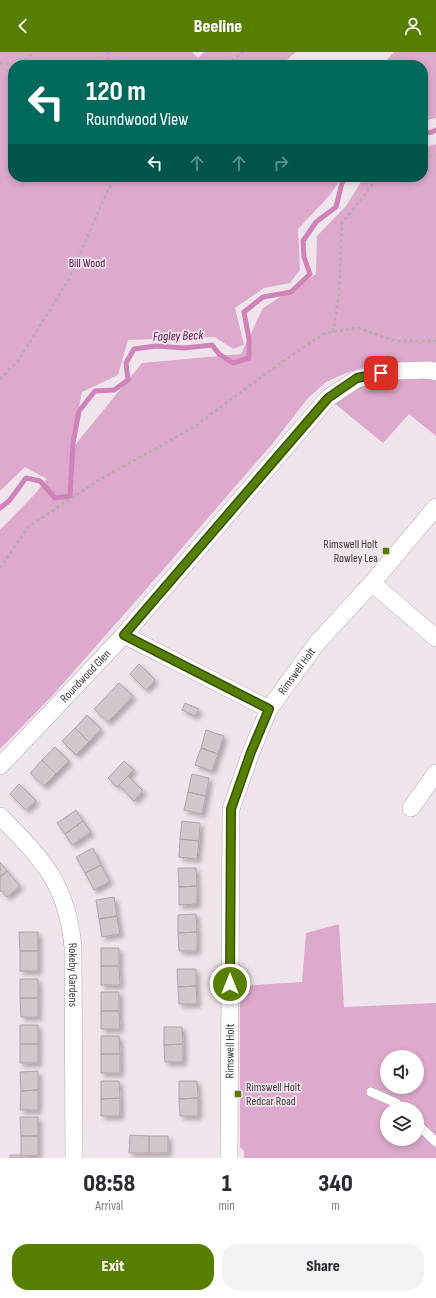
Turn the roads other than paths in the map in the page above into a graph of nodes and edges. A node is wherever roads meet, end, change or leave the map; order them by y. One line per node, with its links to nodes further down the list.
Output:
1 (436, 372): 4 (street, Roundwood Glen)
2 (436, 507): 3 (street, Rimswell Holt)
3 (372, 583): 5 (street); 6 (street, Rimswell Holt)
4 (124, 635): 6 (street); 7 (street, Roundwood Glen)
5 (436, 638)
6 (269, 709): 16 (street, Rimswell Holt)
7 (0, 766)
8 (436, 773): 9 (street)
9 (411, 808)
10 (0, 816): 15 (street, Rokeby Gardens)
11 (371, 1092): 12 (lane)
12 (394, 1102)
13 (424, 1131): 14 (lane)
14 (436, 1142)
15 (74, 1158)
16 (229, 1158)

